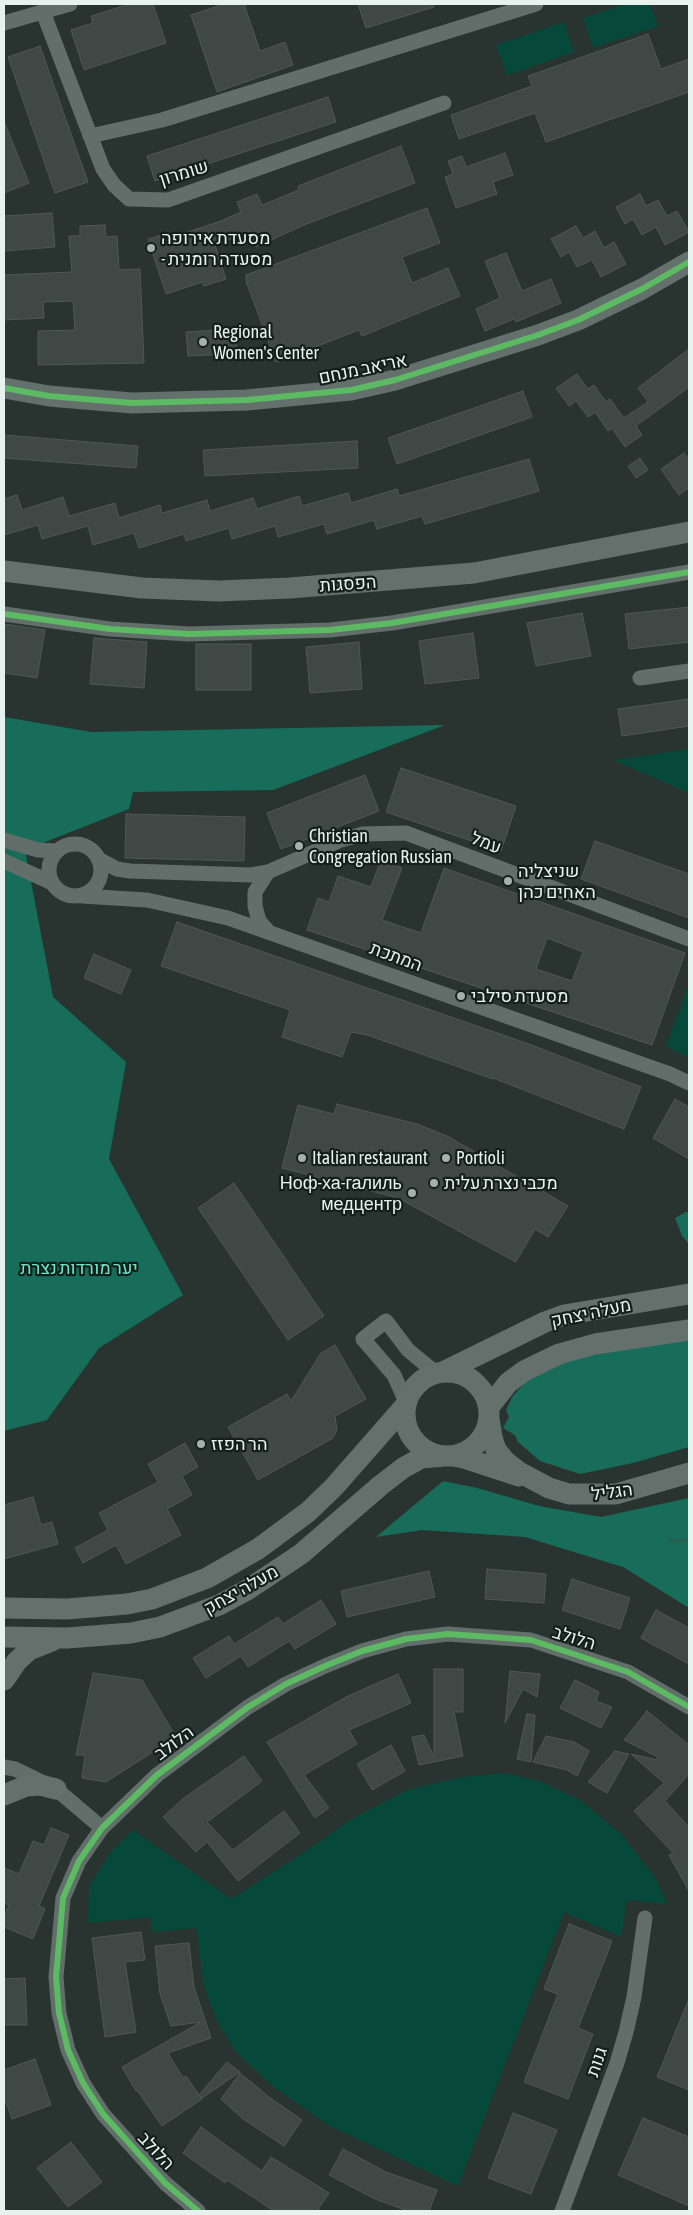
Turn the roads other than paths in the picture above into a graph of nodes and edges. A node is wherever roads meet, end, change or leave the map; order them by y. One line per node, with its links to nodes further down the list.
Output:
1 (70, 4): 3 (street)
2 (536, 4): 6 (street)
3 (43, 12): 4 (street); 6 (street, שומרון)
4 (4, 23)
5 (444, 103): 6 (street, שומרון)
6 (90, 136)
7 (689, 262): 8 (main road, אריאב מנחם)
8 (10, 389)
9 (689, 532): 10 (main road, הפסגות)
10 (4, 571)
11 (689, 572): 12 (street)
12 (4, 614)
13 (689, 671): 14 (street)
14 (640, 678)
15 (4, 840): 16 (street)
16 (57, 850): 17 (street); 20 (street)
17 (98, 859): 19 (street, עמל); 21 (street)
18 (4, 860): 20 (street)
19 (268, 872): 22 (street); 23 (street, עמל)
20 (52, 883): 21 (street)
21 (82, 896): 22 (street, המתכת)
22 (267, 930): 24 (street, המתכת)
23 (689, 940)
24 (689, 1083)
25 (689, 1294): 27 (main road, מעלה יצחק)
26 (689, 1330): 29 (main road, מעלה יצחק)
27 (440, 1373): 28 (main road); 28 (street); 29 (main road)
28 (406, 1404): 30 (main road); 33 (main road, מעלה יצחק)
29 (489, 1413): 30 (main road); 32 (main road, הגליל)
30 (448, 1456): 32 (main road, הגליל); 35 (main road, מעלה יצחק)
31 (689, 1473): 32 (main road, הגליל)
32 (536, 1481)
33 (4, 1608)
34 (4, 1637): 35 (main road, מעלה יצחק)
35 (67, 1638): 36 (main road)
36 (4, 1680)
37 (689, 1706): 41 (street, הלולב)
38 (4, 1767): 39 (street)
39 (56, 1789): 40 (main road); 41 (street)
40 (4, 1795)
41 (102, 1828): 43 (street, הלולב)
42 (645, 1918): 44 (street, גנות)
43 (198, 2211)
44 (562, 2211)

